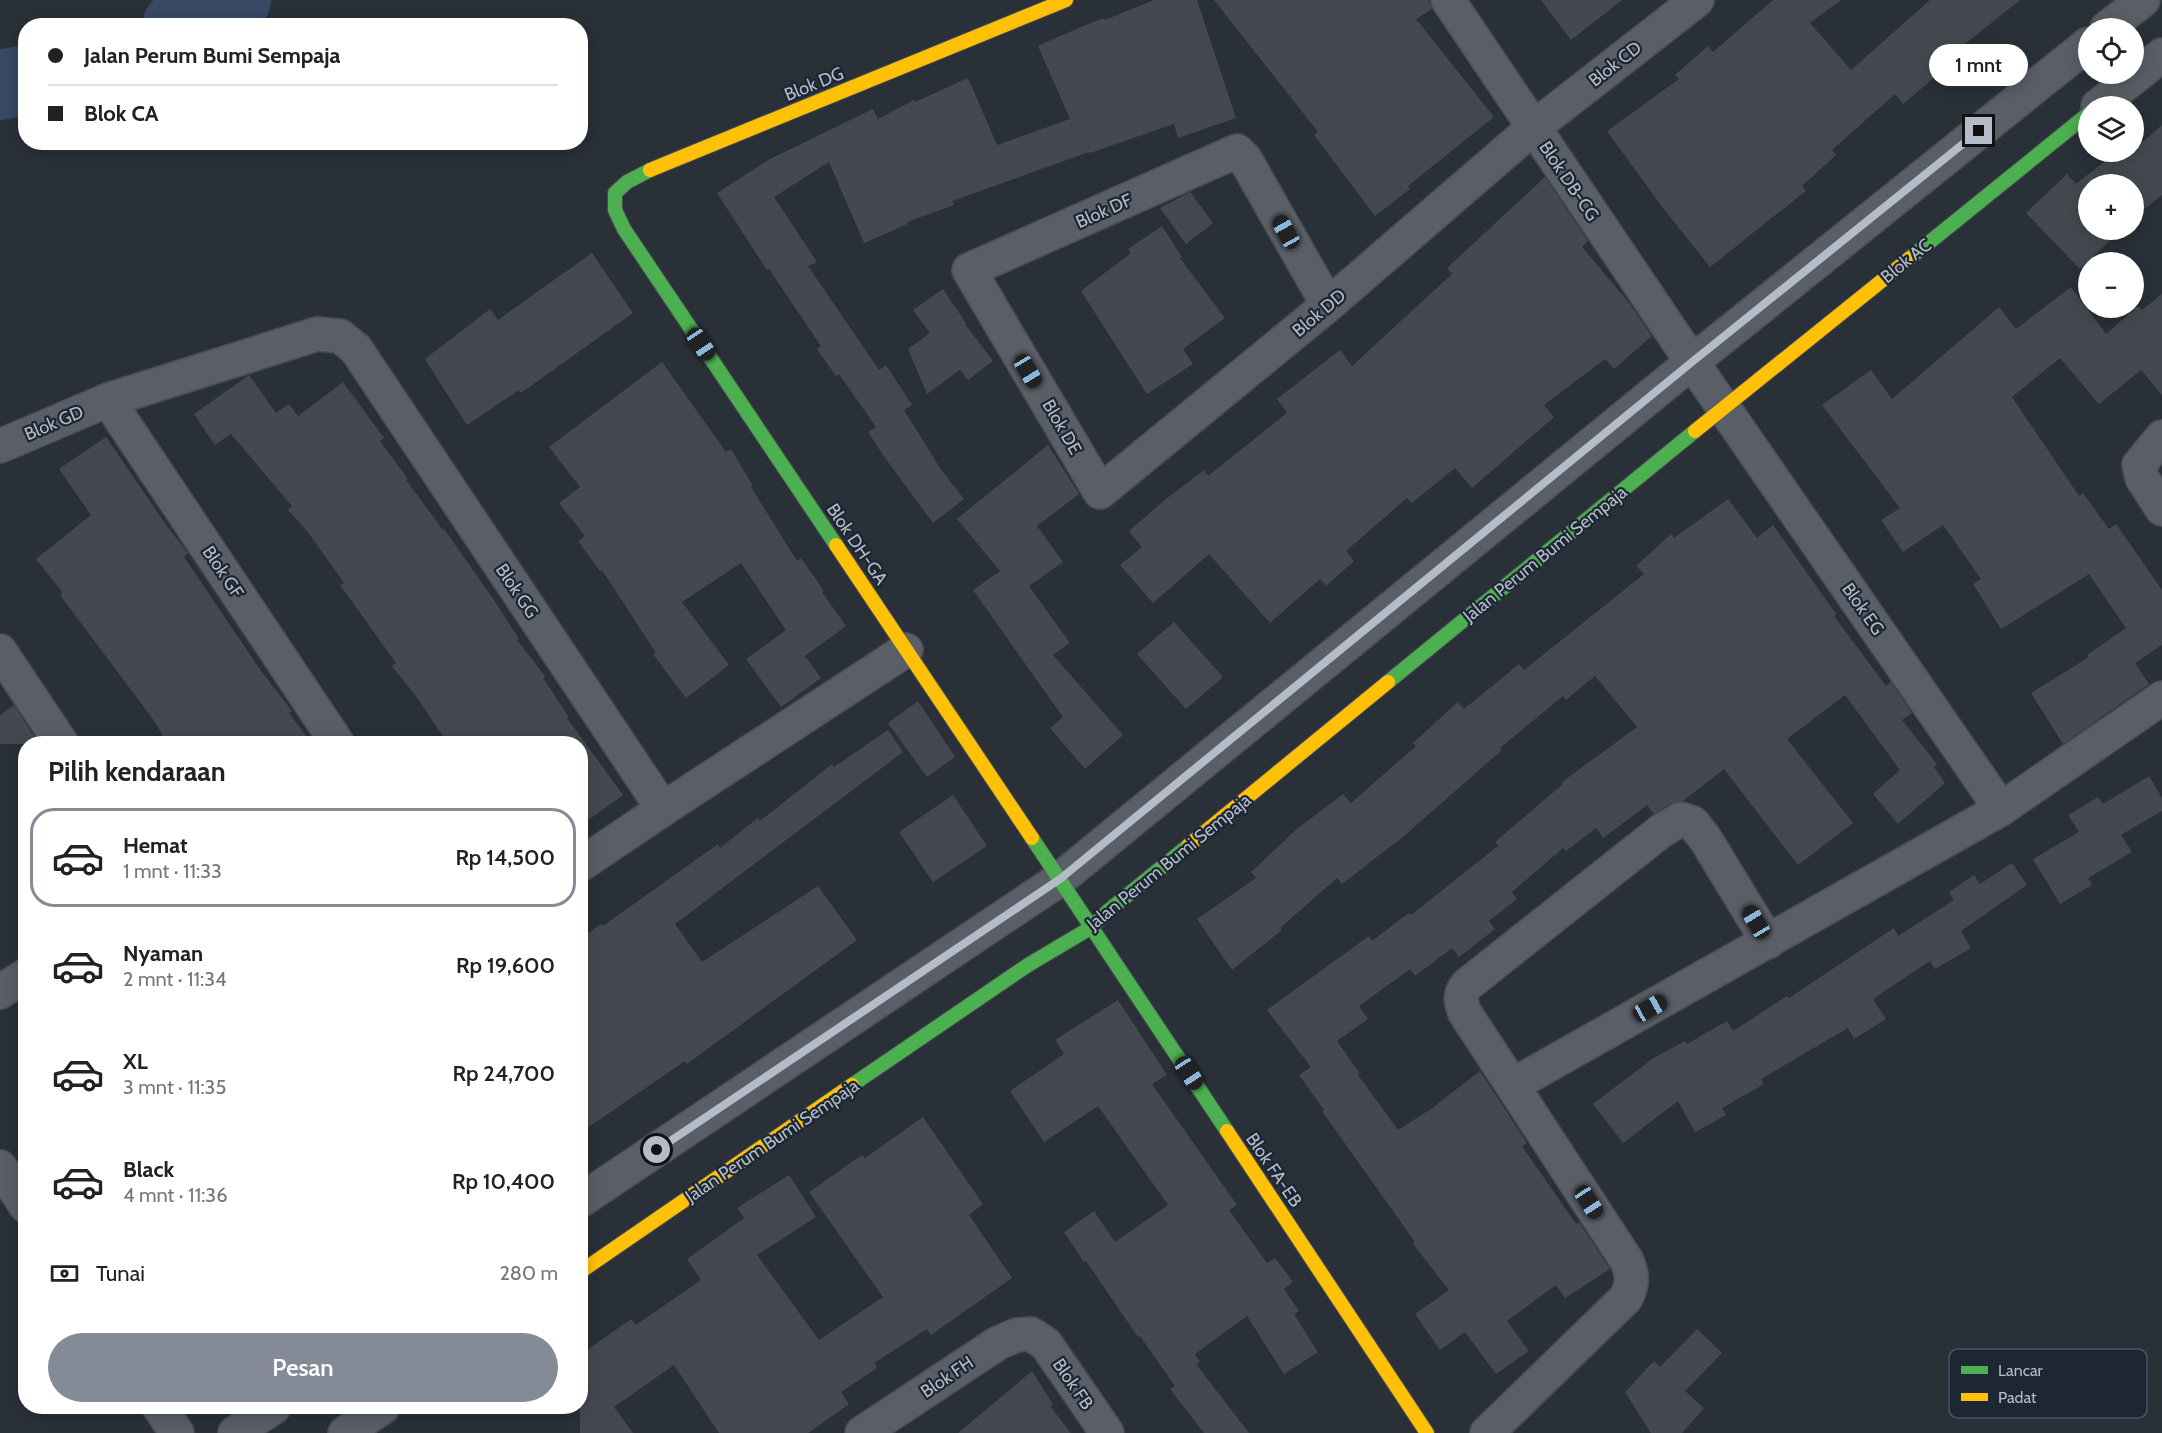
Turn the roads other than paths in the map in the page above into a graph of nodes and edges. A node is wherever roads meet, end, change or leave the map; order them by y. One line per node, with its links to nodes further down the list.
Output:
1 (1066, 0): 11 (street, Blok DG)
2 (1448, 0): 10 (street, Blok DB-CG)
3 (1697, 0): 10 (street, Blok CD)
4 (2143, 0): 5 (street)
5 (2120, 18)
6 (2078, 52): 14 (street)
7 (2162, 55): 8 (street)
8 (2111, 96)
9 (2078, 122): 16 (street, Blok AC)
10 (1533, 128): 13 (street, Blok DD); 14 (street, Blok DB-CG)
11 (624, 229): 21 (street, Blok DH-GA)
12 (969, 270): 13 (street, Blok DF); 19 (street, Blok DE)
13 (1328, 305): 19 (street, Blok DD)
14 (1692, 362): 16 (street, Blok DB-CG); 29 (street)
15 (108, 400): 18 (street, Blok GD); 25 (street, Blok GF); 26 (street, Blok GG)
16 (1725, 407): 27 (street, Blok EG); 30 (street, Jalan Perum Bumi Sempaja)
17 (2162, 437): 20 (street)
18 (0, 446)
19 (1100, 492)
20 (2162, 509)
21 (906, 650): 26 (street); 29 (street, Blok DH-GA)
22 (0, 651): 24 (street)
23 (2162, 698): 27 (street)
24 (57, 736)
25 (333, 736)
26 (663, 809): 28 (street)
27 (2001, 809): 31 (street)
28 (588, 860)
29 (1060, 879): 30 (street, Blok FA-EB); 37 (street)
30 (1092, 927): 38 (street, Jalan Perum Bumi Sempaja); 48 (street, Blok FA-EB)
31 (1768, 942): 34 (street); 34 (street)
32 (18, 980): 33 (street)
33 (0, 992)
34 (1513, 1085): 49 (street)
35 (0, 1167): 36 (street)
36 (18, 1194)
37 (588, 1196)
38 (588, 1267)
39 (1037, 1338): 46 (street, Blok FH); 47 (street, Blok FB)
40 (164, 1414): 43 (street)
41 (264, 1414): 44 (street)
42 (373, 1414): 45 (street)
43 (177, 1433)
44 (236, 1433)
45 (345, 1433)
46 (862, 1433)
47 (1107, 1433)
48 (1427, 1433)
49 (1487, 1433)

